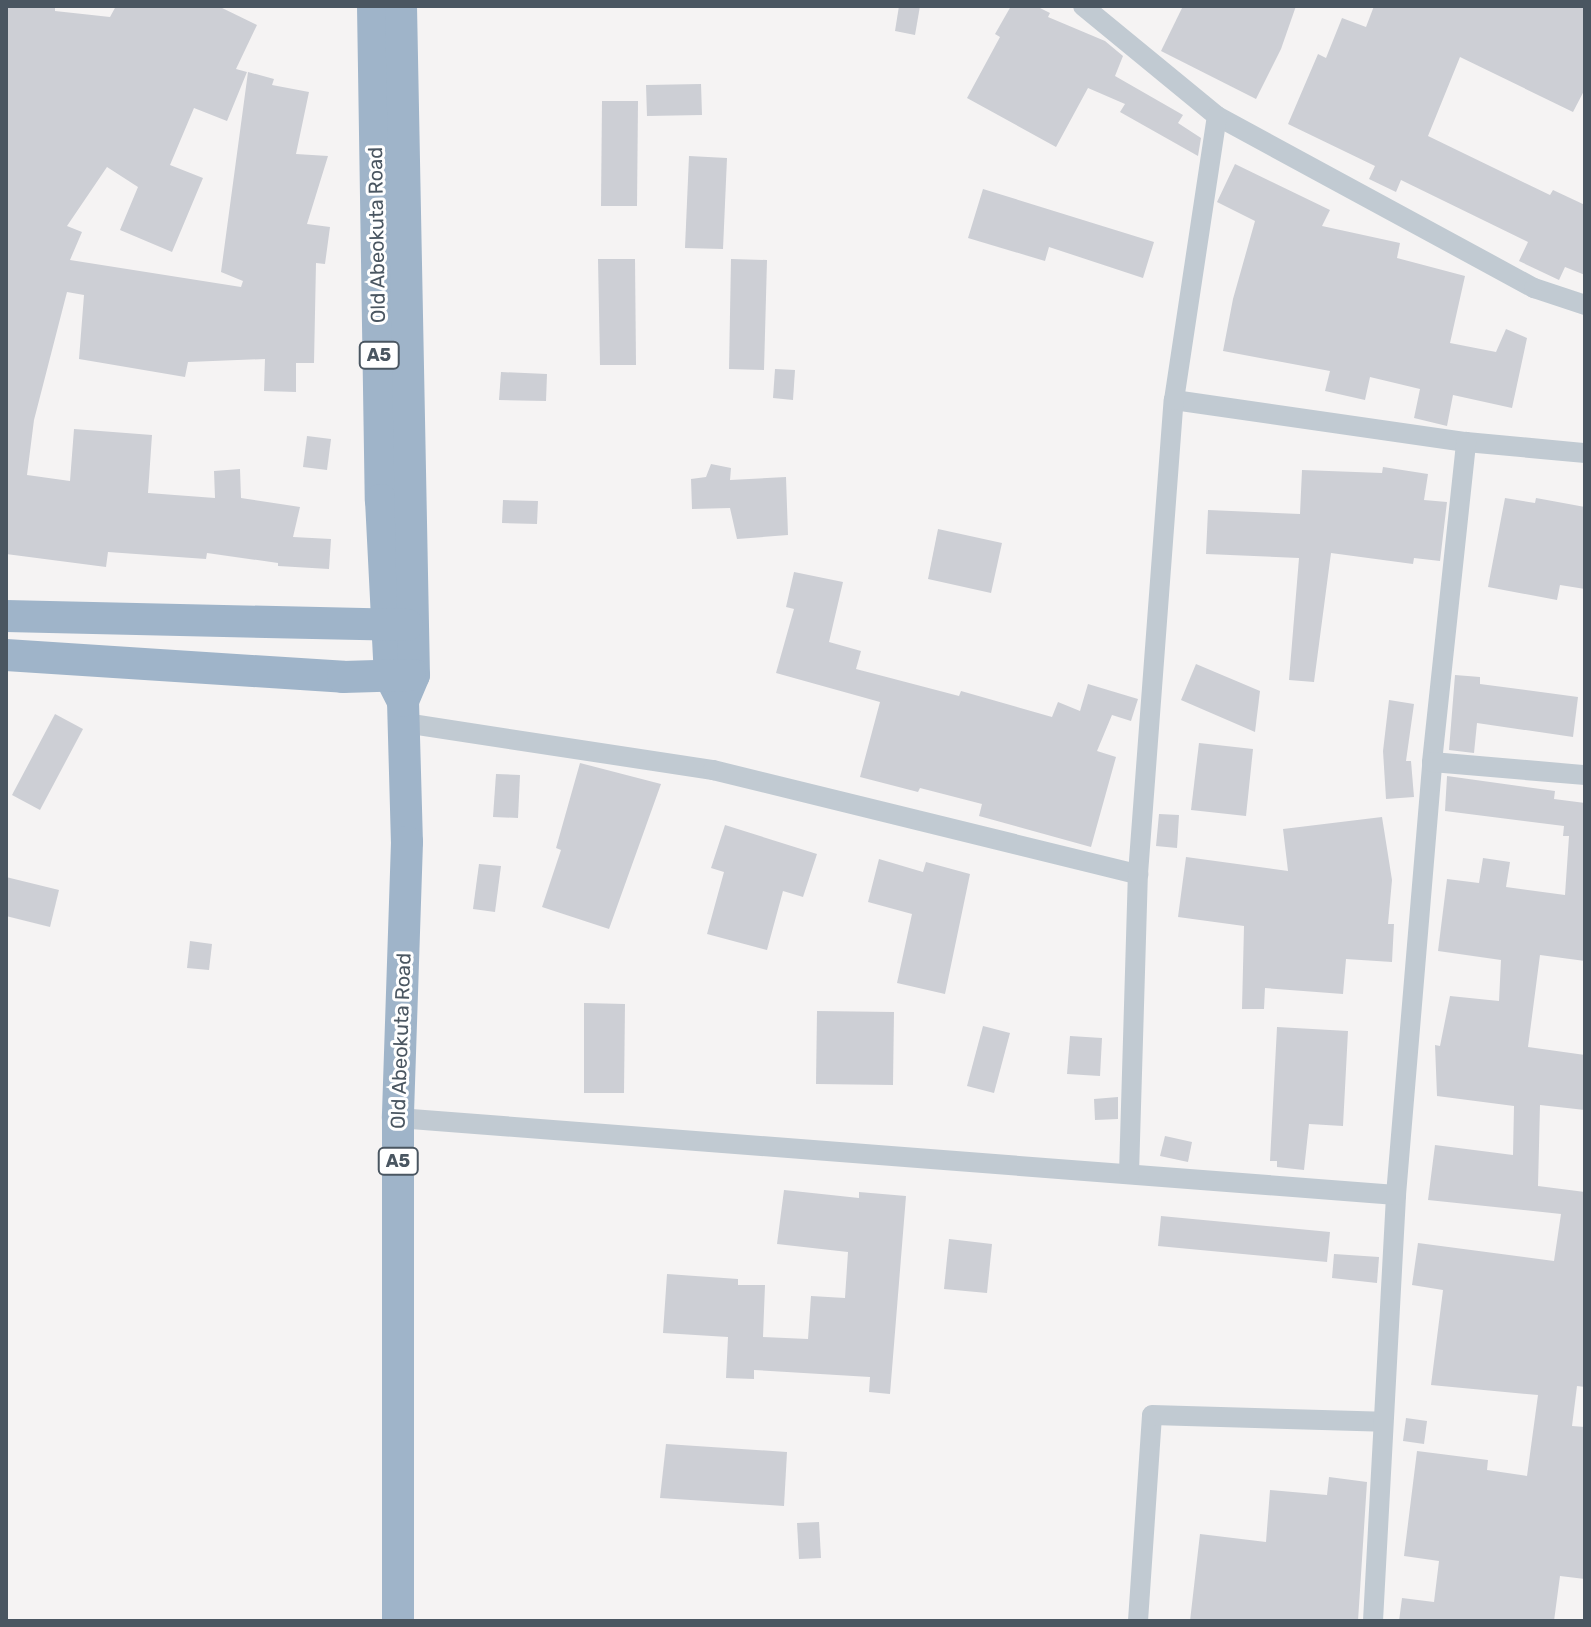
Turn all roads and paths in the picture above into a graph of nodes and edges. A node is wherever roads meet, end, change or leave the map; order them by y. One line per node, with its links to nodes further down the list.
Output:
1 (373, 6): 9 (highway, Old Abeokuta Road / A5)
2 (401, 6): 12 (highway, Old Abeokuta Road / A5)
3 (1083, 6): 4 (street)
4 (1217, 116): 5 (street); 6 (street)
5 (1585, 305)
6 (1174, 400): 7 (street); 17 (street)
7 (1466, 442): 8 (street); 15 (street)
8 (1585, 453)
9 (386, 588): 11 (highway); 12 (highway, Old Abeokuta Road / A5)
10 (6, 616): 11 (highway)
11 (333, 621): 12 (highway)
12 (400, 625): 14 (highway, Old Abeokuta Road / A5)
13 (6, 655): 14 (highway)
14 (403, 694): 17 (street); 18 (highway, Old Abeokuta Road / A5)
15 (1432, 762): 16 (street); 20 (street)
16 (1585, 775)
17 (1138, 874): 19 (street)
18 (398, 1118): 19 (street); 22 (highway, Old Abeokuta Road / A5)
19 (1129, 1174): 20 (street)
20 (1396, 1195): 21 (street)
21 (1383, 1422): 23 (street); 24 (street)
22 (398, 1621)
23 (1138, 1621)
24 (1373, 1621)

